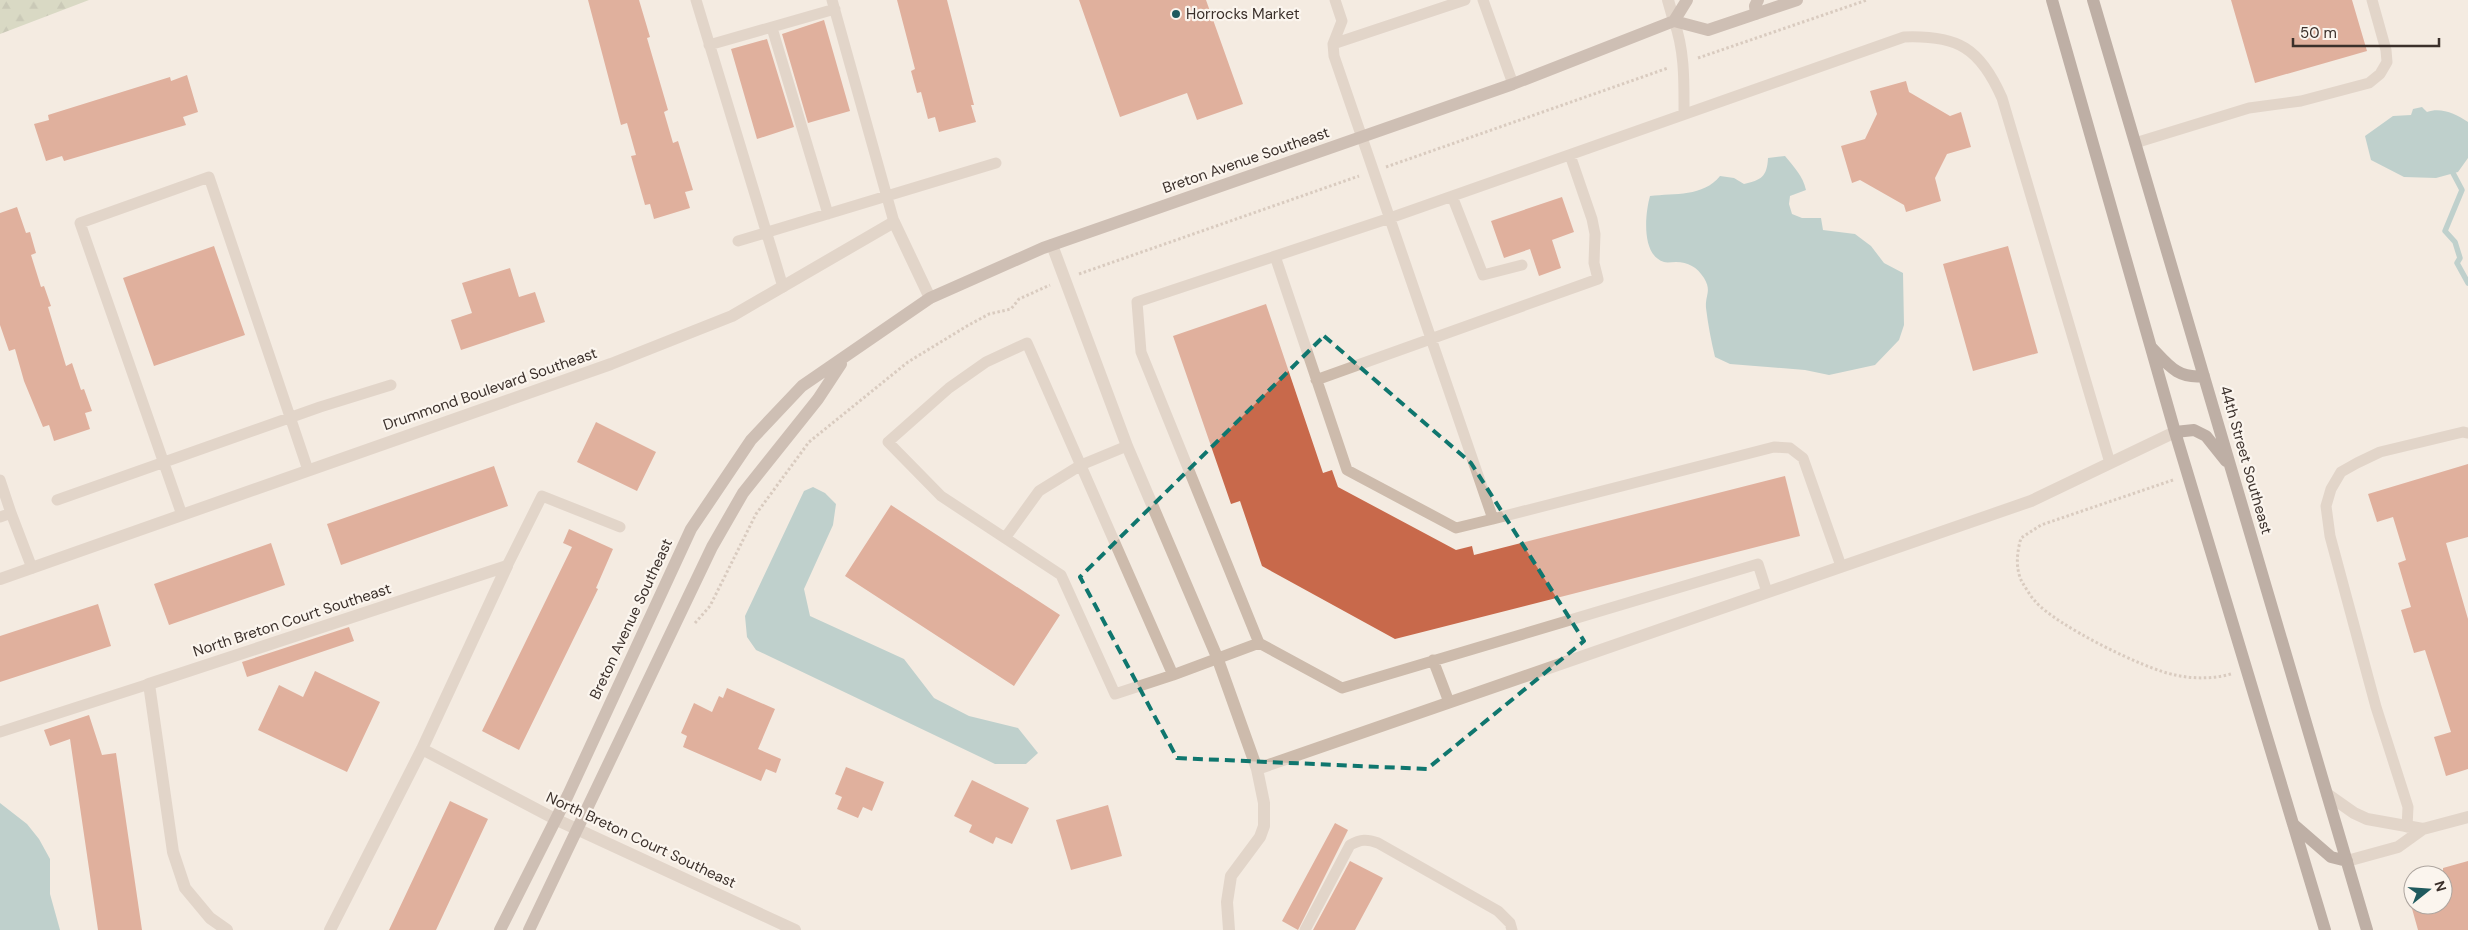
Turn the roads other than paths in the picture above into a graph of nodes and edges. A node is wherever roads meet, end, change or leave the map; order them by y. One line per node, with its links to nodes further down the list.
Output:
1 (696, 0): 17 (lane)
2 (1335, 0): 16 (lane)
3 (1465, 0): 16 (lane)
4 (1483, 0): 18 (lane)
5 (1668, 0): 14 (street)
6 (1687, 0): 14 (main road)
7 (1758, 0): 13 (main road)
8 (1797, 0): 13 (main road)
9 (2052, 0): 37 (main road)
10 (2093, 0): 21 (main road, 44th Street Southeast)
11 (2372, 0): 21 (lane)
12 (834, 5): 15 (lane); 24 (lane)
13 (1756, 14): 14 (main road)
14 (1674, 21): 18 (main road, Breton Avenue Southeast); 19 (lane)
15 (772, 28): 17 (lane); 26 (lane)
16 (1333, 44): 20 (lane)
17 (709, 45): 29 (lane)
18 (1513, 84): 20 (main road, Breton Avenue Southeast)
19 (1684, 114): 22 (lane); 47 (lane)
20 (1363, 137): 27 (lane); 31 (main road, Breton Avenue Southeast)
21 (2136, 143): 39 (main road, 44th Street Southeast)
22 (1570, 155): 25 (lane); 36 (lane)
23 (996, 163): 24 (lane)
24 (888, 195): 26 (lane); 28 (lane)
25 (1452, 196): 27 (lane); 33 (lane)
26 (828, 214): 29 (lane)
27 (1390, 218): 32 (lane); 36 (lane)
28 (894, 222): 34 (street, Drummond Boulevard Southeast); 35 (street)
29 (766, 233): 30 (lane); 34 (lane)
30 (738, 241)
31 (1052, 245): 35 (main road, Breton Avenue Southeast); 45 (street)
32 (1275, 256): 40 (lane); 64 (lane)
33 (1522, 265)
34 (782, 286): 49 (street, Drummond Boulevard Southeast)
35 (930, 298): 38 (main road, Breton Avenue Southeast)
36 (1432, 338): 40 (lane); 56 (lane)
37 (2150, 347): 39 (main road); 43 (main road)
38 (843, 359): 75 (main road, Breton Avenue Southeast); 79 (main road, Breton Avenue Southeast)
39 (2204, 376): 50 (main road, 44th Street Southeast)
40 (1316, 380): 56 (lane)
41 (391, 385): 42 (lane)
42 (290, 417): 46 (lane); 46 (lane); 49 (lane)
43 (2175, 432): 47 (street); 50 (main road); 76 (main road)
44 (2468, 433): 77 (lane)
45 (1127, 446): 48 (lane); 65 (street)
46 (164, 463): 52 (lane); 54 (lane)
47 (2110, 463): 60 (street)
48 (1081, 465): 58 (lane); 58 (lane); 67 (lane)
49 (308, 470): 54 (street, Drummond Boulevard Southeast)
50 (2232, 471): 73 (main road, 44th Street Southeast)
51 (0, 480): 53 (lane)
52 (57, 500)
53 (12, 513): 55 (lane); 61 (lane)
54 (182, 515): 61 (street, Drummond Boulevard Southeast)
55 (0, 517)
56 (1493, 519): 60 (lane)
57 (620, 527): 59 (lane)
58 (1005, 538): 67 (lane)
59 (507, 566): 68 (street, North Breton Court Southeast); 71 (street)
60 (1842, 566): 63 (street)
61 (32, 568): 62 (street, Drummond Boulevard Southeast)
62 (0, 579)
63 (1767, 592): 66 (lane); 69 (street)
64 (1259, 643): 65 (lane); 66 (lane)
65 (1217, 657): 67 (lane); 72 (street)
66 (1433, 660): 69 (lane)
67 (1173, 675)
68 (149, 684): 70 (lane); 81 (street)
69 (1450, 702): 72 (street)
70 (0, 732)
71 (422, 749): 75 (street, North Breton Court Southeast); 82 (street)
72 (1257, 769): 86 (street)
73 (2327, 794): 77 (street); 80 (main road, 44th Street Southeast)
74 (2468, 817): 78 (street)
75 (555, 819): 79 (street, North Breton Court Southeast); 83 (main road, Breton Avenue Southeast)
76 (2293, 824): 80 (main road); 89 (main road)
77 (2407, 826): 78 (street)
78 (2423, 829): 80 (street)
79 (578, 830): 84 (main road, Breton Avenue Southeast); 85 (street, North Breton Court Southeast)
80 (2347, 861): 90 (main road, 44th Street Southeast)
81 (227, 930)
82 (330, 930)
83 (500, 930)
84 (529, 930)
85 (794, 930)
86 (1229, 930)
87 (1305, 930): 88 (lane)
88 (1512, 930)
89 (2325, 930)
90 (2368, 930)

